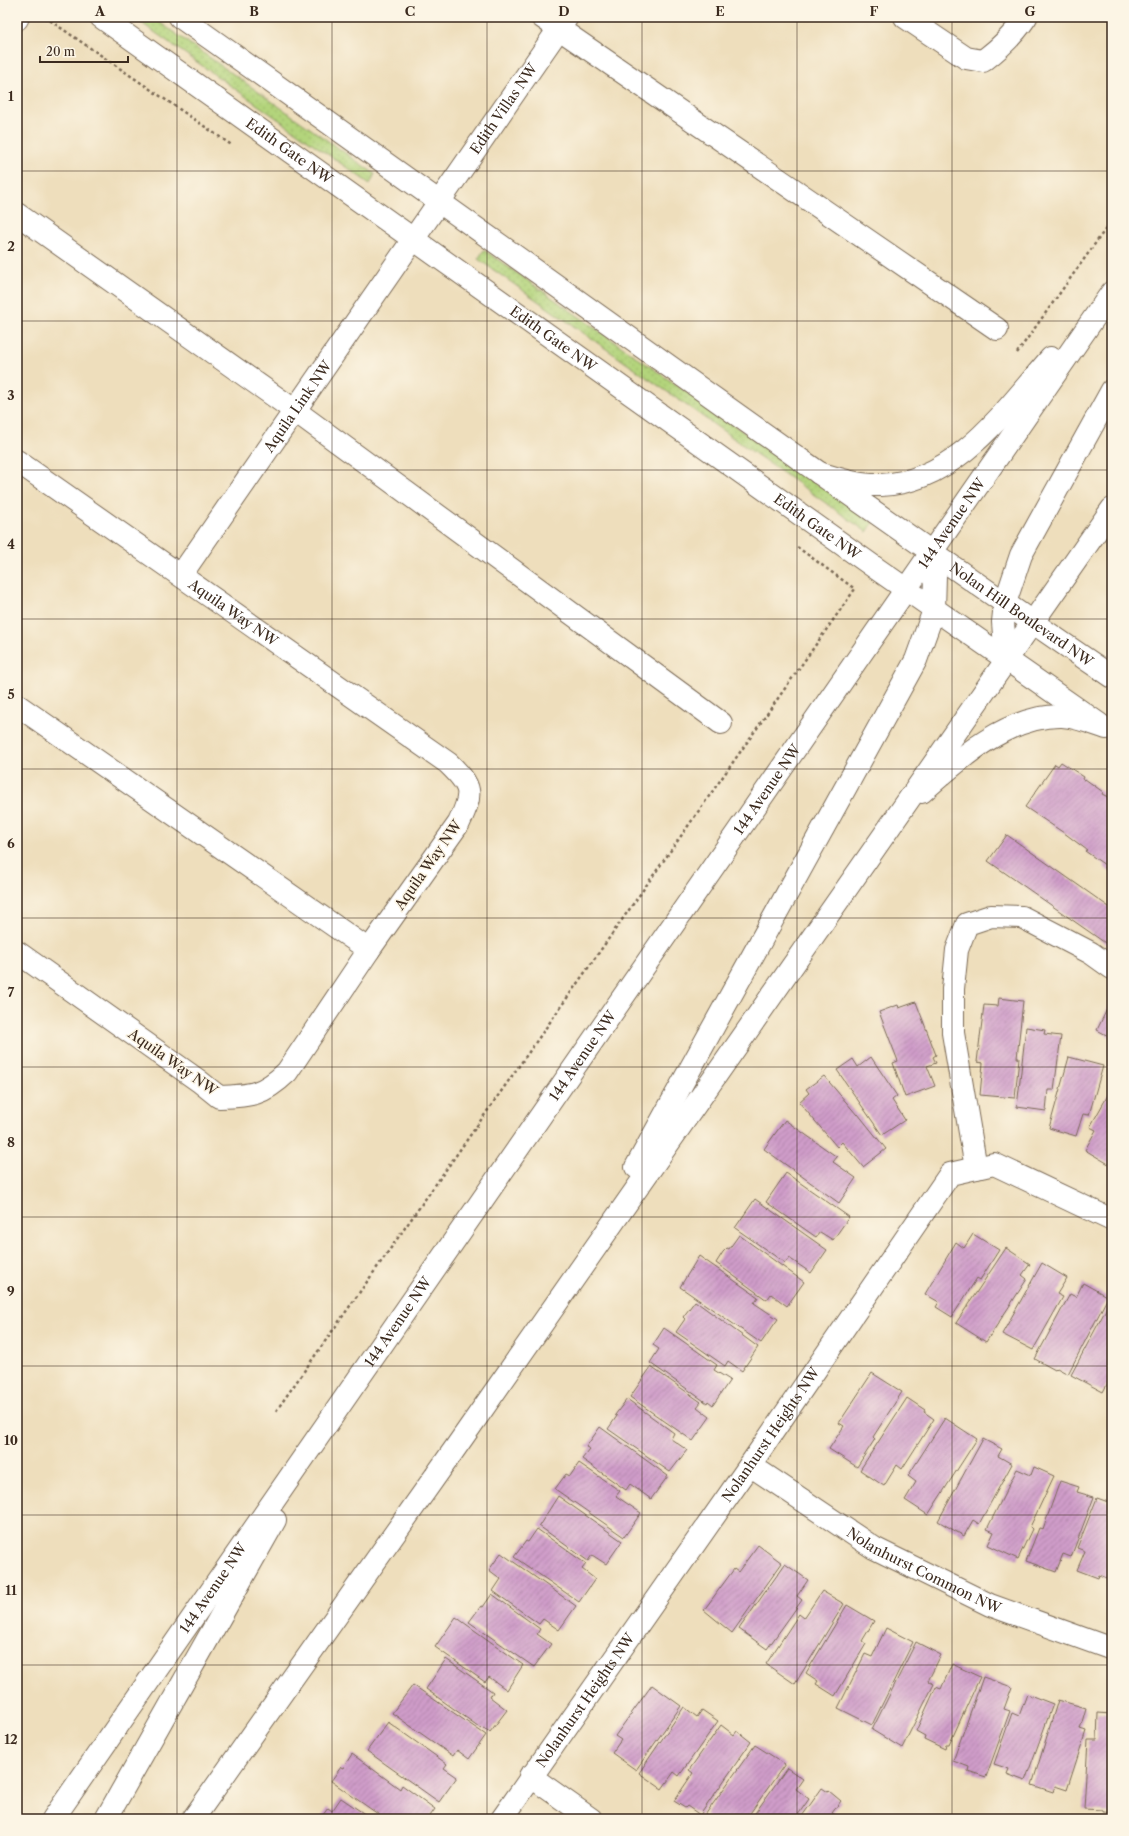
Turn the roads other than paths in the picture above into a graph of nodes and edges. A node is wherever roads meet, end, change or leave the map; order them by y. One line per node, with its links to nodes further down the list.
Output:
1 (101, 17): 8 (street, Edith Gate NW)
2 (180, 17): 6 (street)
3 (904, 17): 4 (street)
4 (1026, 17)
5 (556, 21): 6 (street, Edith Villas NW); 10 (street)
6 (440, 201): 8 (street, Edith Villas NW); 14 (street)
7 (17, 214): 12 (street)
8 (413, 238): 12 (street, Aquila Link NW); 18 (street, Edith Gate NW)
9 (1112, 291): 14 (street); 16 (street, 144 Avenue NW)
10 (997, 329)
11 (1112, 390): 19 (street)
12 (294, 410): 17 (street, Aquila Link NW); 25 (street)
13 (17, 461): 17 (street, Aquila Way NW)
14 (819, 473): 16 (street)
15 (1112, 508): 21 (street)
16 (931, 551): 18 (street, 144 Avenue NW); 19 (street, Nolan Hill Boulevard NW); 20 (street)
17 (181, 575): 28 (street, Aquila Way NW)
18 (905, 589): 20 (street, Edith Gate NW); 34 (street, 144 Avenue NW)
19 (1005, 603): 21 (street, Nolan Hill Boulevard NW); 22 (street)
20 (934, 610): 22 (street, Edith Gate NW); 33 (street)
21 (1032, 622): 22 (street); 23 (street, Nolan Hill Boulevard NW)
22 (1006, 659): 26 (street); 27 (street)
23 (1112, 677)
24 (17, 705): 28 (street)
25 (721, 723)
26 (1109, 730): 27 (street)
27 (897, 814): 33 (street)
28 (369, 950): 29 (street, Aquila Way NW)
29 (17, 952)
30 (1112, 968): 31 (street)
31 (976, 1168): 32 (street, Nolanhurst Heights NW); 35 (street, Nolanhurst Heights NW)
32 (1112, 1220)
33 (579, 1271): 40 (street)
34 (343, 1399): 38 (street, 144 Avenue NW); 39 (street)
35 (750, 1466): 36 (street, Nolanhurst Common NW); 37 (street, Nolanhurst Heights NW)
36 (1112, 1649)
37 (530, 1776): 41 (street); 42 (street, Nolanhurst Heights NW)
38 (53, 1819)
39 (106, 1819)
40 (193, 1819)
41 (502, 1819)
42 (590, 1819)

